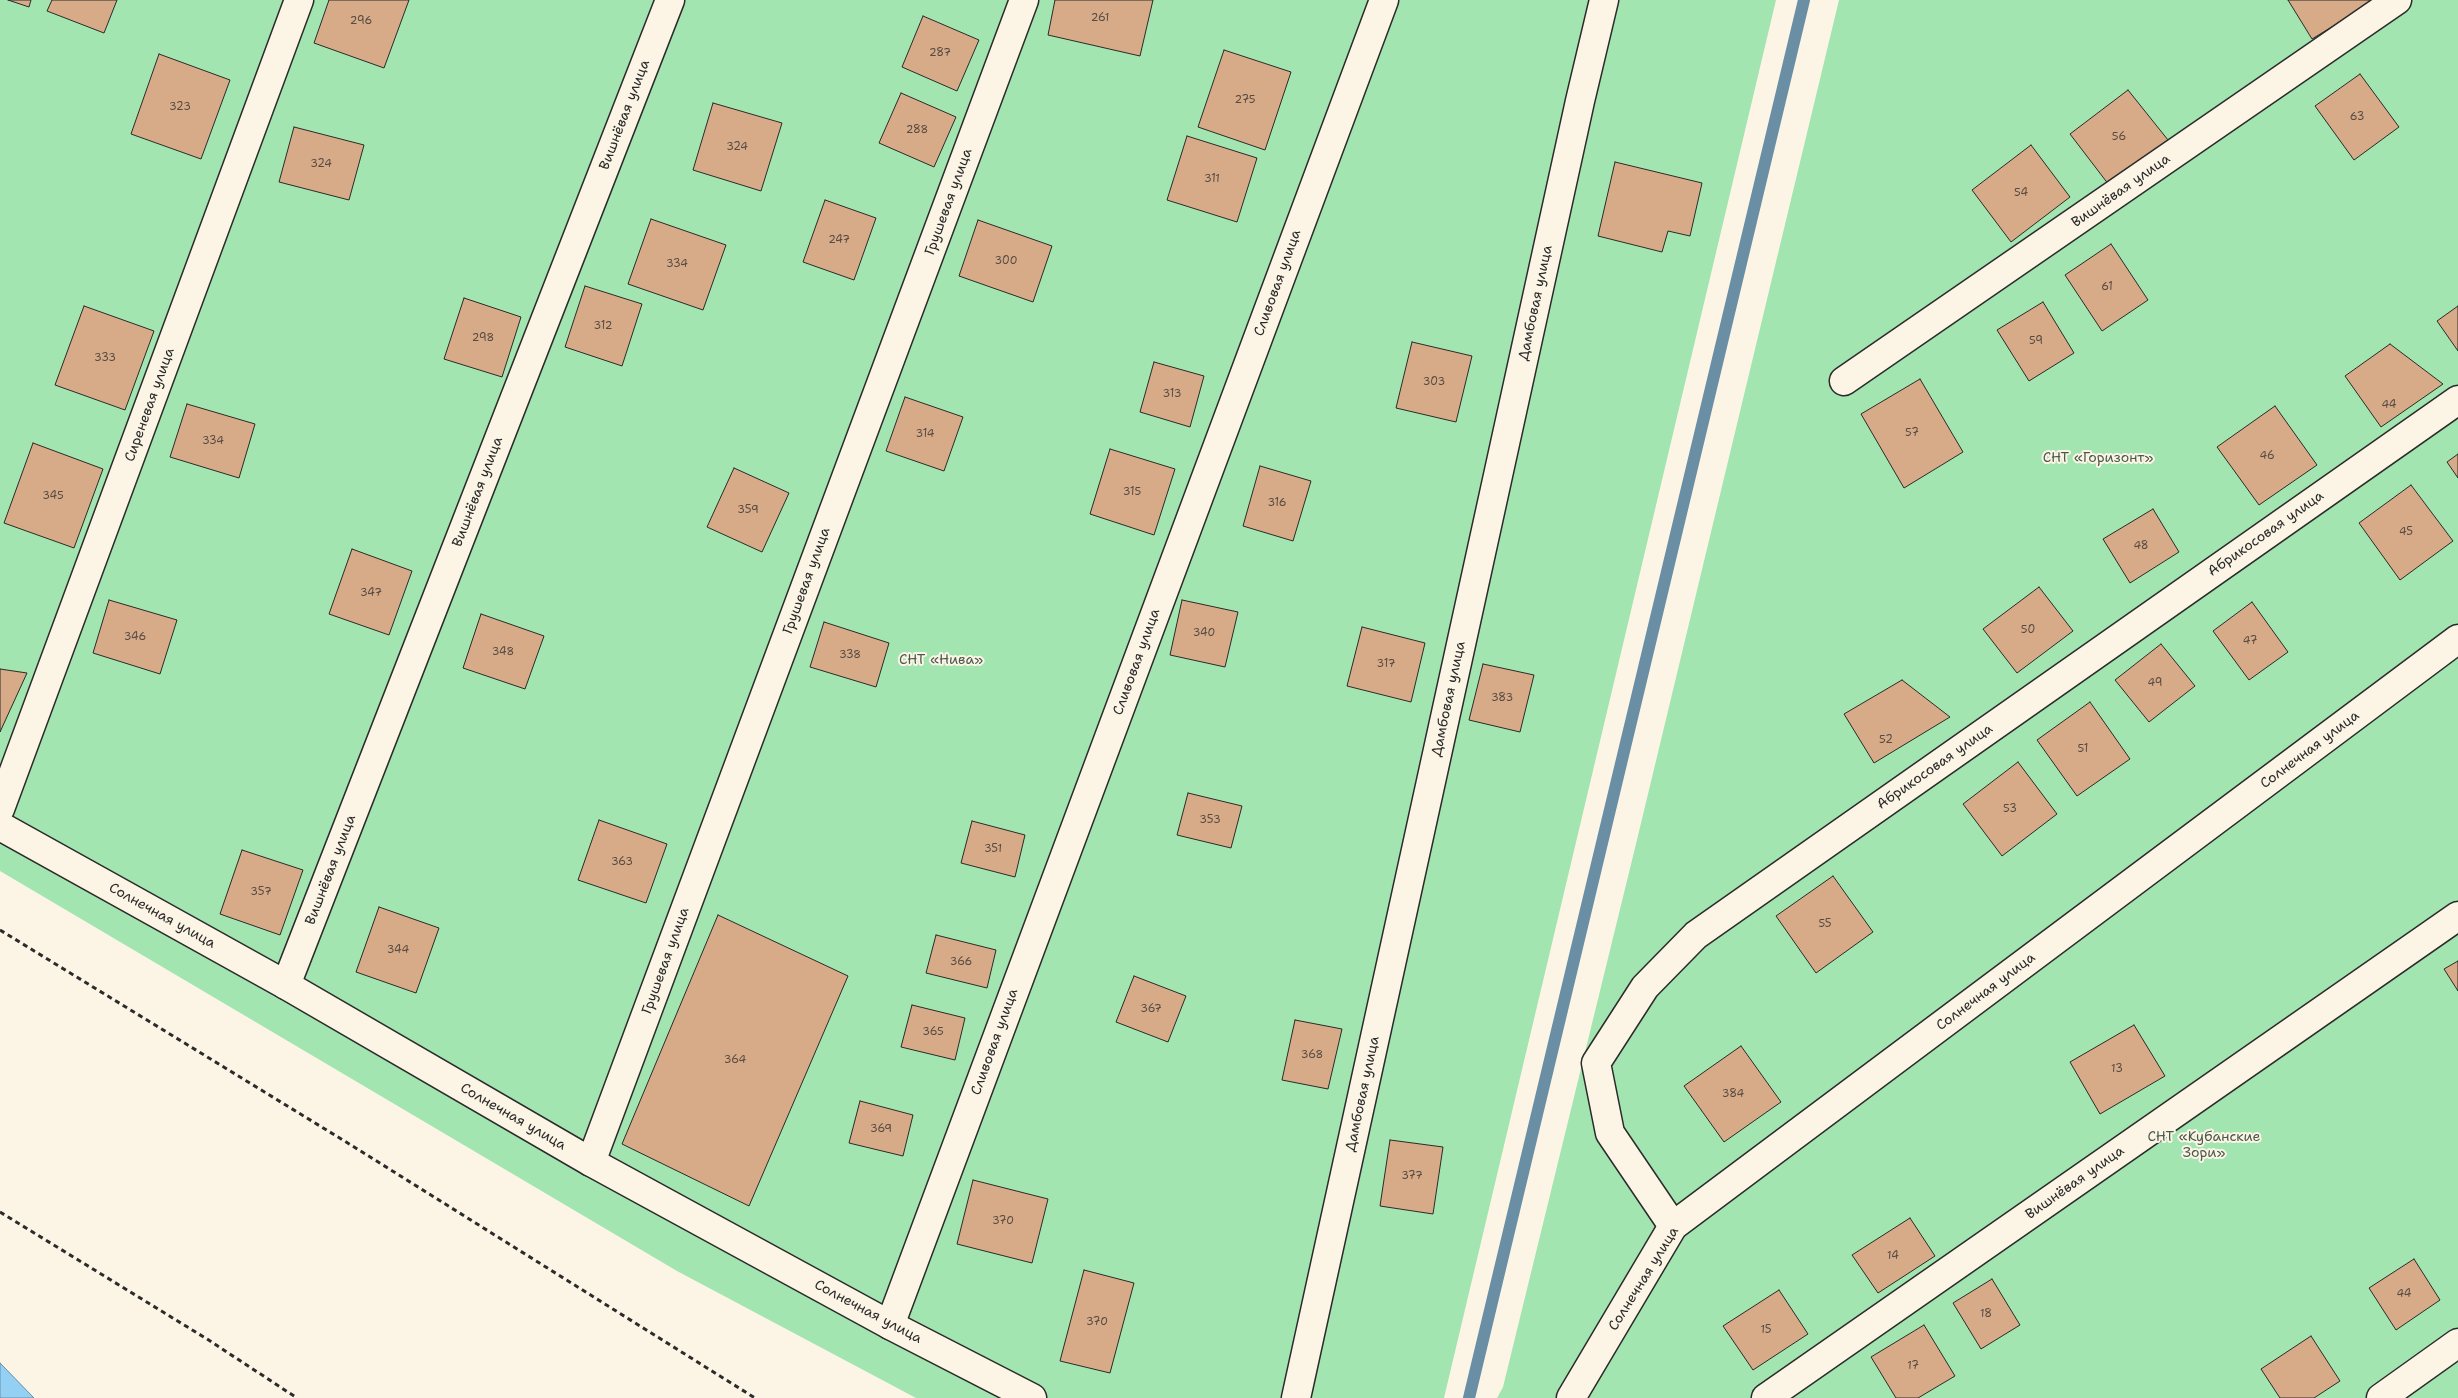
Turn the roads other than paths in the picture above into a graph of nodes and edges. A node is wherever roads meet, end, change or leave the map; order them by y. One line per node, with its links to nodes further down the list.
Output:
1 (299, 0): 10 (street, Сиреневая улица)
2 (670, 0): 13 (street, Вишнёвая улица)
3 (1024, 0): 14 (street, Грушевая улица)
4 (1384, 0): 16 (street, Сливовая улица)
5 (1604, 0): 19 (street, Дамбовая улица)
6 (2397, 0): 7 (street, Вишнёвая улица)
7 (1844, 382)
8 (2458, 400): 15 (street, Абрикосовая улица)
9 (2458, 639): 15 (street, Солнечная улица)
10 (0, 809)
11 (0, 826): 13 (street, Солнечная улица)
12 (2458, 916): 21 (street, Вишнёвая улица)
13 (286, 985): 14 (street, Солнечная улица)
14 (591, 1162): 16 (street, Солнечная улица)
15 (1673, 1226): 20 (street, Солнечная улица)
16 (890, 1325): 18 (street, Солнечная улица)
17 (2458, 1343): 22 (street)
18 (1032, 1398)
19 (1296, 1398)
20 (1571, 1398)
21 (1766, 1398)
22 (2381, 1398)

